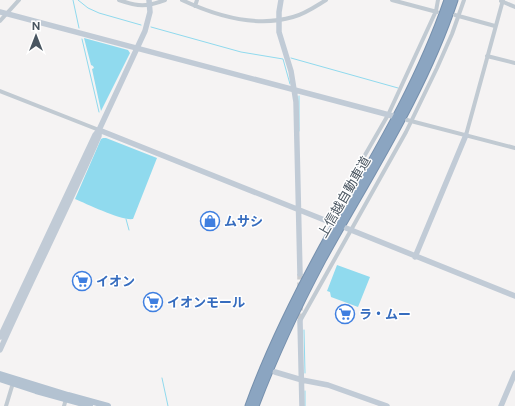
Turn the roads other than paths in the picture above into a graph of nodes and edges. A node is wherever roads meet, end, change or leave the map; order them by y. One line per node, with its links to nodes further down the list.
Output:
1 (19, 0): 19 (street)
2 (119, 0): 14 (street)
3 (165, 0): 14 (street)
4 (182, 0): 15 (street)
5 (197, 0): 15 (street)
6 (282, 0): 21 (street)
7 (326, 0): 21 (street)
8 (392, 0): 18 (street)
9 (438, 0): 18 (street)
10 (448, 0): 53 (highway, 上信越自動車道)
11 (454, 0): 54 (highway, 上信越自動車道)
12 (464, 0): 20 (street)
13 (502, 1): 16 (street); 23 (street)
14 (149, 3): 24 (street)
15 (195, 6): 21 (street)
16 (515, 7)
17 (0, 12): 19 (street)
18 (437, 12): 29 (street)
19 (7, 14): 22 (street); 24 (street)
20 (457, 16): 23 (street); 30 (street)
21 (279, 20): 27 (street)
22 (0, 21)
23 (495, 26): 25 (street)
24 (137, 48): 27 (street); 31 (street)
25 (487, 56): 26 (street); 32 (street)
26 (515, 63)
27 (295, 90): 29 (street); 34 (street)
28 (0, 91): 31 (street)
29 (390, 116): 35 (street)
30 (409, 120): 32 (street); 36 (street)
31 (99, 130): 34 (street); 41 (street); 42 (street)
32 (466, 135): 33 (street); 37 (street)
33 (515, 148)
34 (298, 209): 35 (street); 38 (street)
35 (330, 222)
36 (348, 229): 37 (street); 40 (street)
37 (415, 257): 39 (street)
38 (300, 274)
39 (515, 296)
40 (300, 321): 47 (street)
41 (0, 337)
42 (0, 350)
43 (275, 372): 47 (street)
44 (515, 373): 57 (street)
45 (0, 374): 52 (main road)
46 (0, 378): 48 (main road)
47 (302, 380): 55 (street); 56 (street)
48 (13, 383): 49 (main road); 50 (street)
49 (65, 403): 51 (main road)
50 (6, 406)
51 (90, 406)
52 (108, 406)
53 (249, 406)
54 (255, 406)
55 (302, 406)
56 (387, 406)
57 (501, 406)

